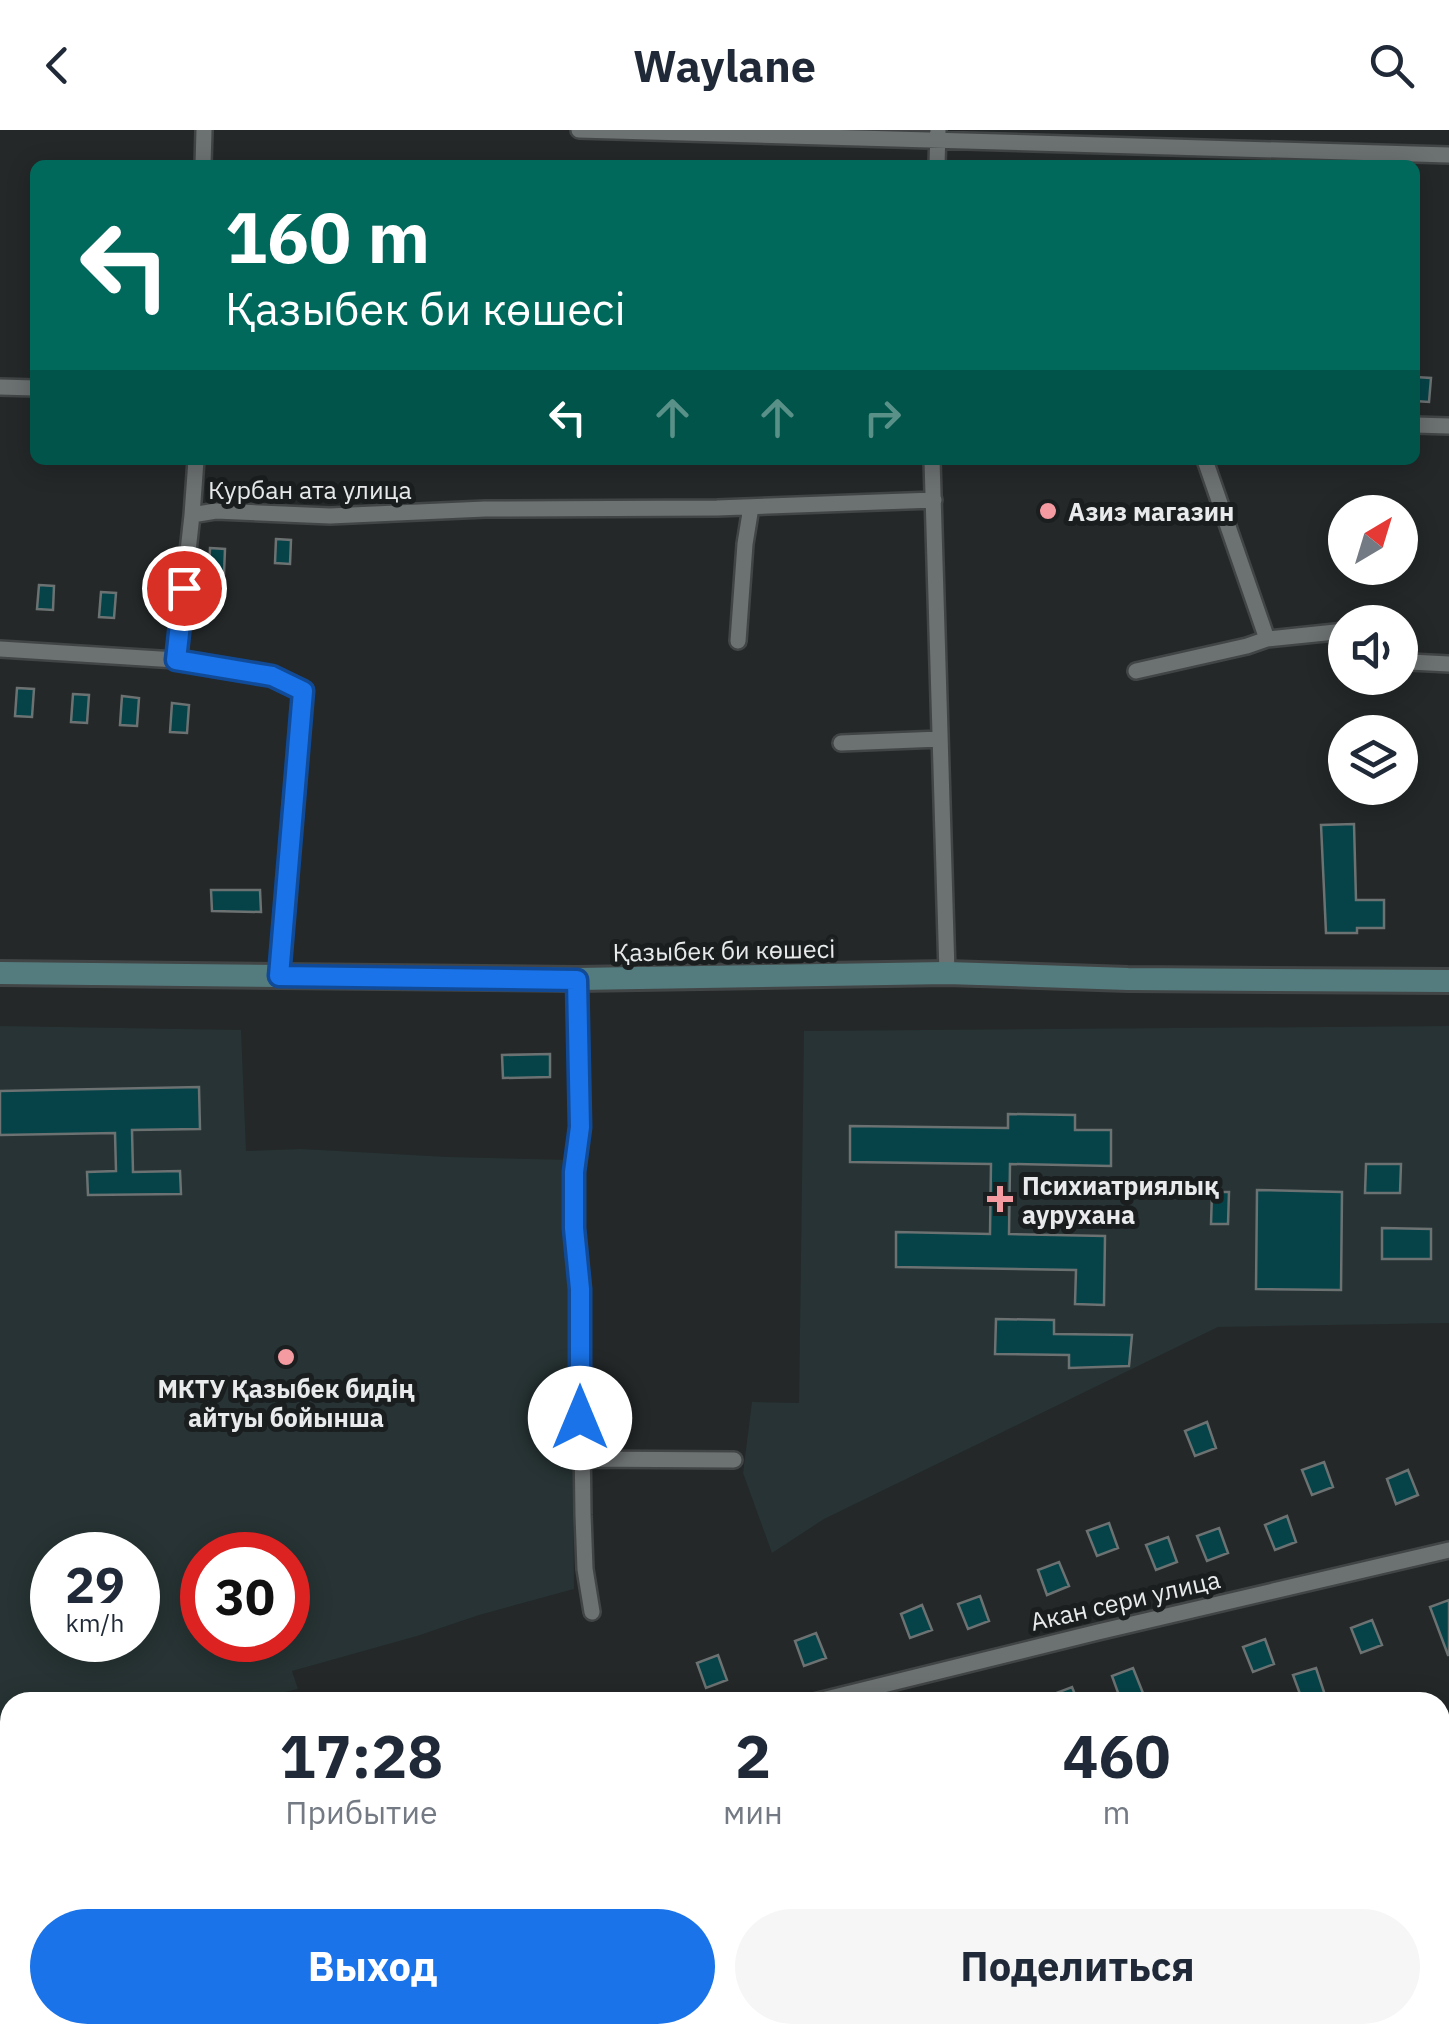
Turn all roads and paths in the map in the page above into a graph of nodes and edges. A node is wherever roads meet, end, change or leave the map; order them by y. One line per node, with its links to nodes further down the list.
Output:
1 (204, 130): 5 (street)
2 (579, 130): 3 (street)
3 (938, 136): 4 (street)
4 (1449, 155)
5 (203, 160)
6 (0, 387): 7 (street)
7 (30, 388)
8 (1420, 426): 9 (street)
9 (1449, 426)
10 (196, 465): 15 (street)
11 (932, 465): 13 (street)
12 (1207, 465): 17 (street)
13 (934, 500): 14 (street, Курбан ата улица); 24 (street)
14 (751, 507): 15 (street, Курбан ата улица); 18 (street)
15 (192, 515): 20 (street, Курбан ата улица)
16 (1328, 633): 17 (street)
17 (1267, 639): 23 (street)
18 (738, 641)
19 (0, 649): 20 (street)
20 (176, 660): 28 (street)
21 (1418, 662): 22 (street)
22 (1449, 664)
23 (1136, 671)
24 (940, 739): 25 (street); 27 (street)
25 (841, 742)
26 (0, 973): 28 (main road, Қазыбек би көшесі)
27 (947, 974): 29 (main road, Қазыбек би көшесі); 30 (main road, Қазыбек би көшесі)
28 (279, 976): 29 (main road, Қазыбек би көшесі)
29 (577, 980): 31 (street)
30 (1449, 982)
31 (581, 1459): 32 (street); 34 (street)
32 (734, 1460)
33 (1449, 1550): 35 (street, Акан сери улица)
34 (592, 1612)
35 (855, 1692)

